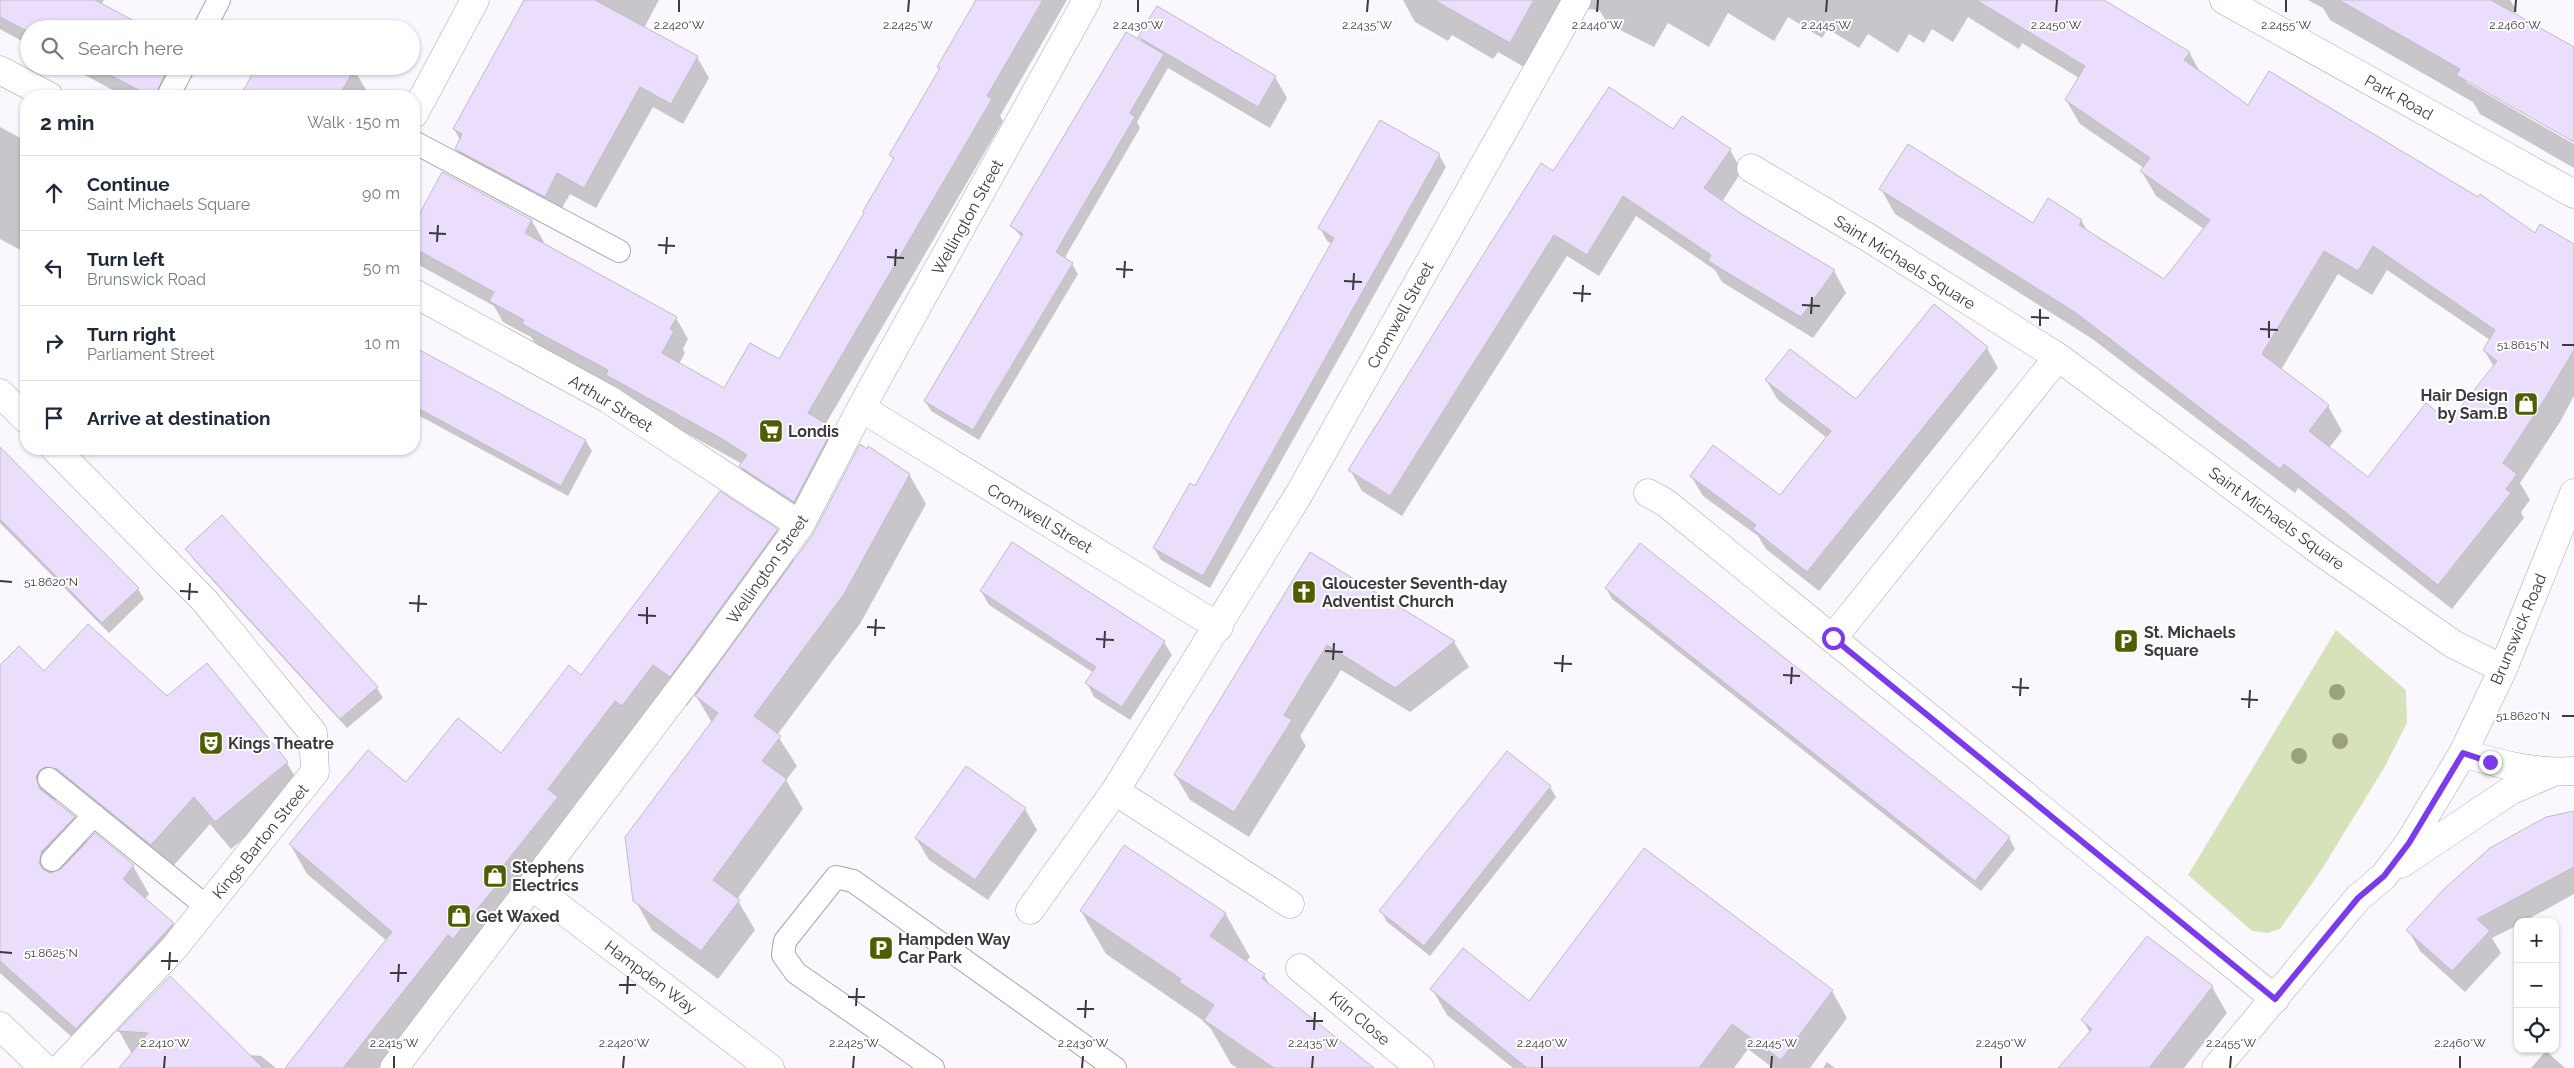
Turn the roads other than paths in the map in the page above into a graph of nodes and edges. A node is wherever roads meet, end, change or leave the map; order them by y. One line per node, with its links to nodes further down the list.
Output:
1 (219, 0): 6 (lane)
2 (475, 0): 11 (street)
3 (1087, 0): 19 (street, Wellington Street)
4 (1577, 0): 25 (street, Cromwell Street)
5 (2224, 0): 14 (street, Park Road)
6 (209, 20)
7 (0, 70): 9 (street)
8 (179, 75): 10 (lane)
9 (38, 90)
10 (171, 90)
11 (420, 103)
12 (420, 145): 15 (lane)
13 (1751, 168): 17 (street, Saint Michaels Square)
14 (2574, 194)
15 (619, 251)
16 (420, 296): 24 (street, Arthur Street)
17 (2058, 357): 26 (street); 27 (street, Saint Michaels Square)
18 (0, 392): 20 (street)
19 (861, 408): 24 (street, Wellington Street); 25 (street, Cromwell Street)
20 (20, 413)
21 (61, 455): 37 (street, Kings Barton Street)
22 (1648, 493): 26 (street)
23 (2574, 493): 27 (street, Brunswick Road)
24 (800, 525): 35 (street, Wellington Street)
25 (1219, 627): 31 (street, Cromwell Street)
26 (1833, 638): 40 (street)
27 (2503, 669): 28 (street, Brunswick Road)
28 (2463, 753): 29 (street); 34 (street, Brunswick Road)
29 (2562, 772): 34 (street)
30 (49, 779): 32 (lane)
31 (1115, 791): 36 (street); 38 (street, Cromwell Street)
32 (94, 815): 33 (lane); 37 (lane)
33 (52, 860)
34 (2384, 876): 40 (street, Brunswick Road)
35 (533, 887): 45 (street, Wellington Street); 46 (street, Hampden Way)
36 (1290, 904)
37 (208, 907): 44 (street, Kings Barton Street)
38 (1030, 910)
39 (1300, 968): 48 (street, Kiln Close)
40 (2275, 999): 49 (street, Brunswick Road)
41 (0, 1026): 43 (street)
42 (919, 1063): 47 (lane)
43 (44, 1068)
44 (61, 1068)
45 (394, 1068)
46 (770, 1068)
47 (1115, 1068)
48 (1420, 1068)
49 (2216, 1068)

